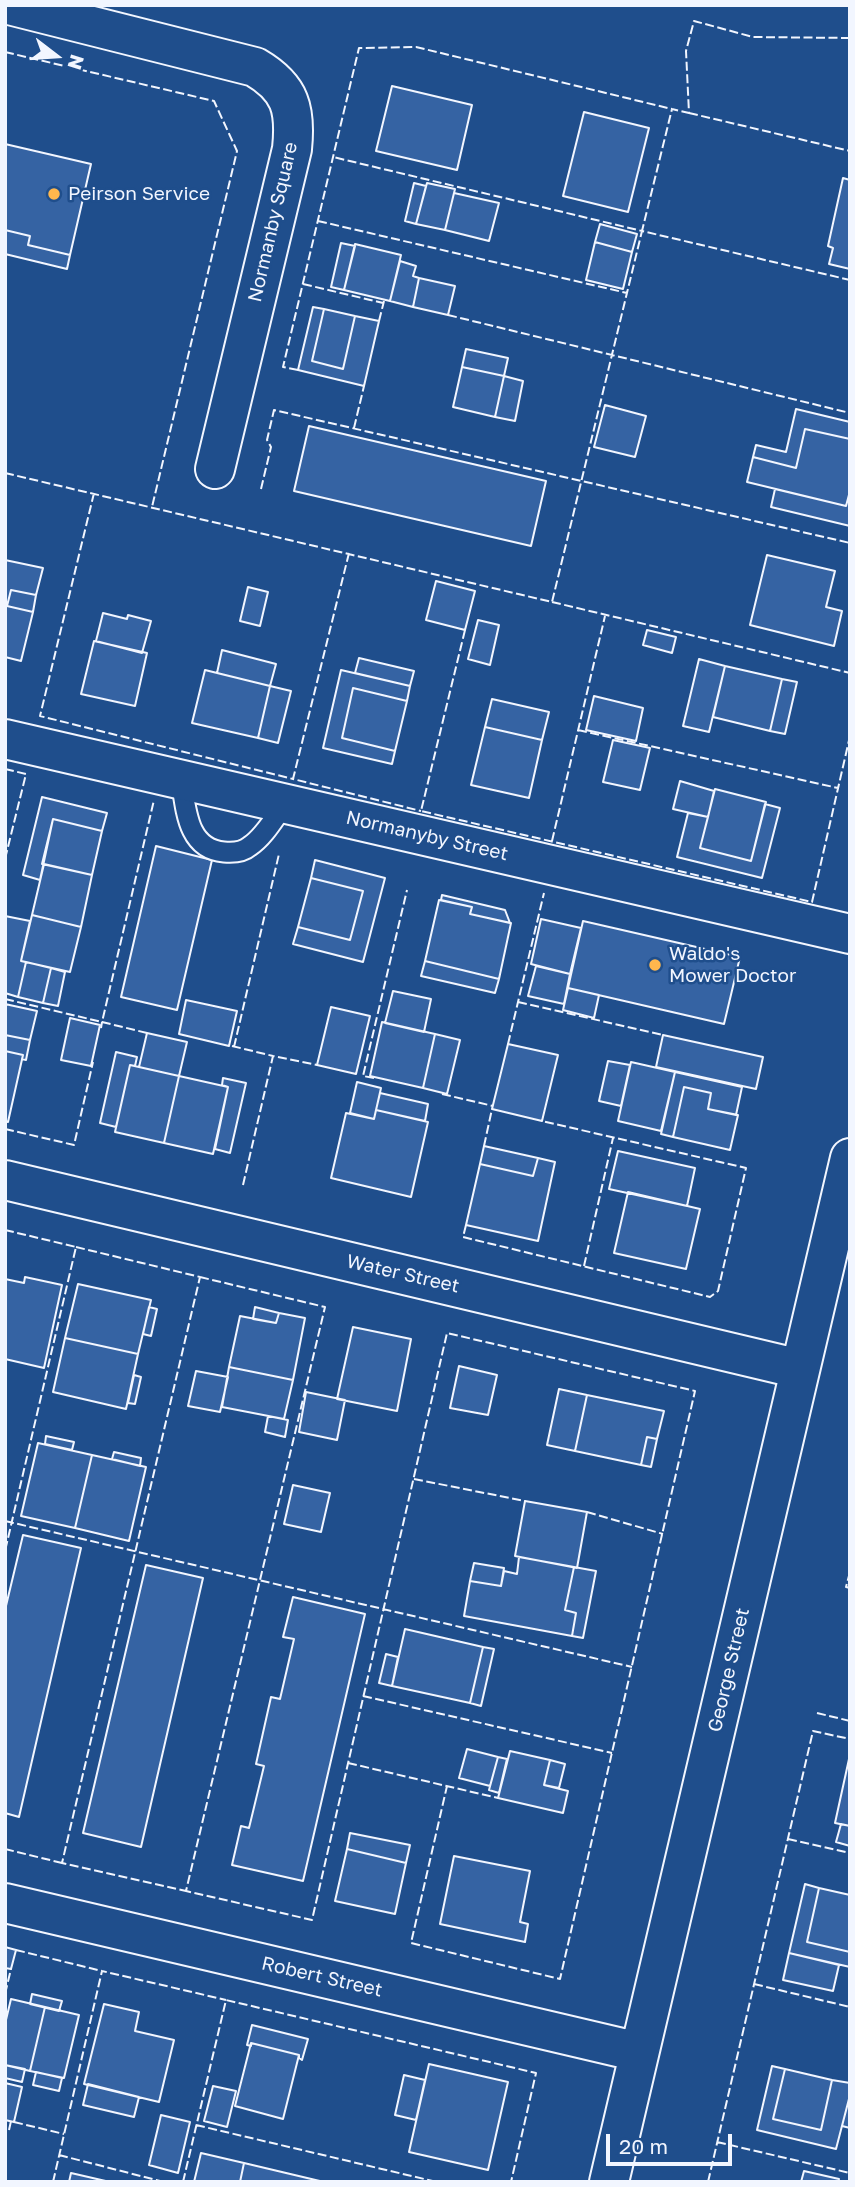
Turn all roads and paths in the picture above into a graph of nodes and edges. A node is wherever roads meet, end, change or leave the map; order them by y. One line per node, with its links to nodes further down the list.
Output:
1 (9, 5): 2 (street, Normanby Square)
2 (54, 11): 3 (street, Normanby Square)
3 (215, 469)
4 (5, 739): 5 (street, Normanyby Street)
5 (181, 779): 6 (street, Normanyby Street); 6 (lane)
6 (285, 804): 7 (street, Normanyby Street)
7 (850, 934)
8 (850, 1158): 10 (street, George Street)
9 (5, 1180): 10 (street, Water Street)
10 (800, 1369): 12 (street, George Street)
11 (5, 1903): 12 (street, Robert Street)
12 (639, 2052): 13 (street, George Street)
13 (609, 2182)

